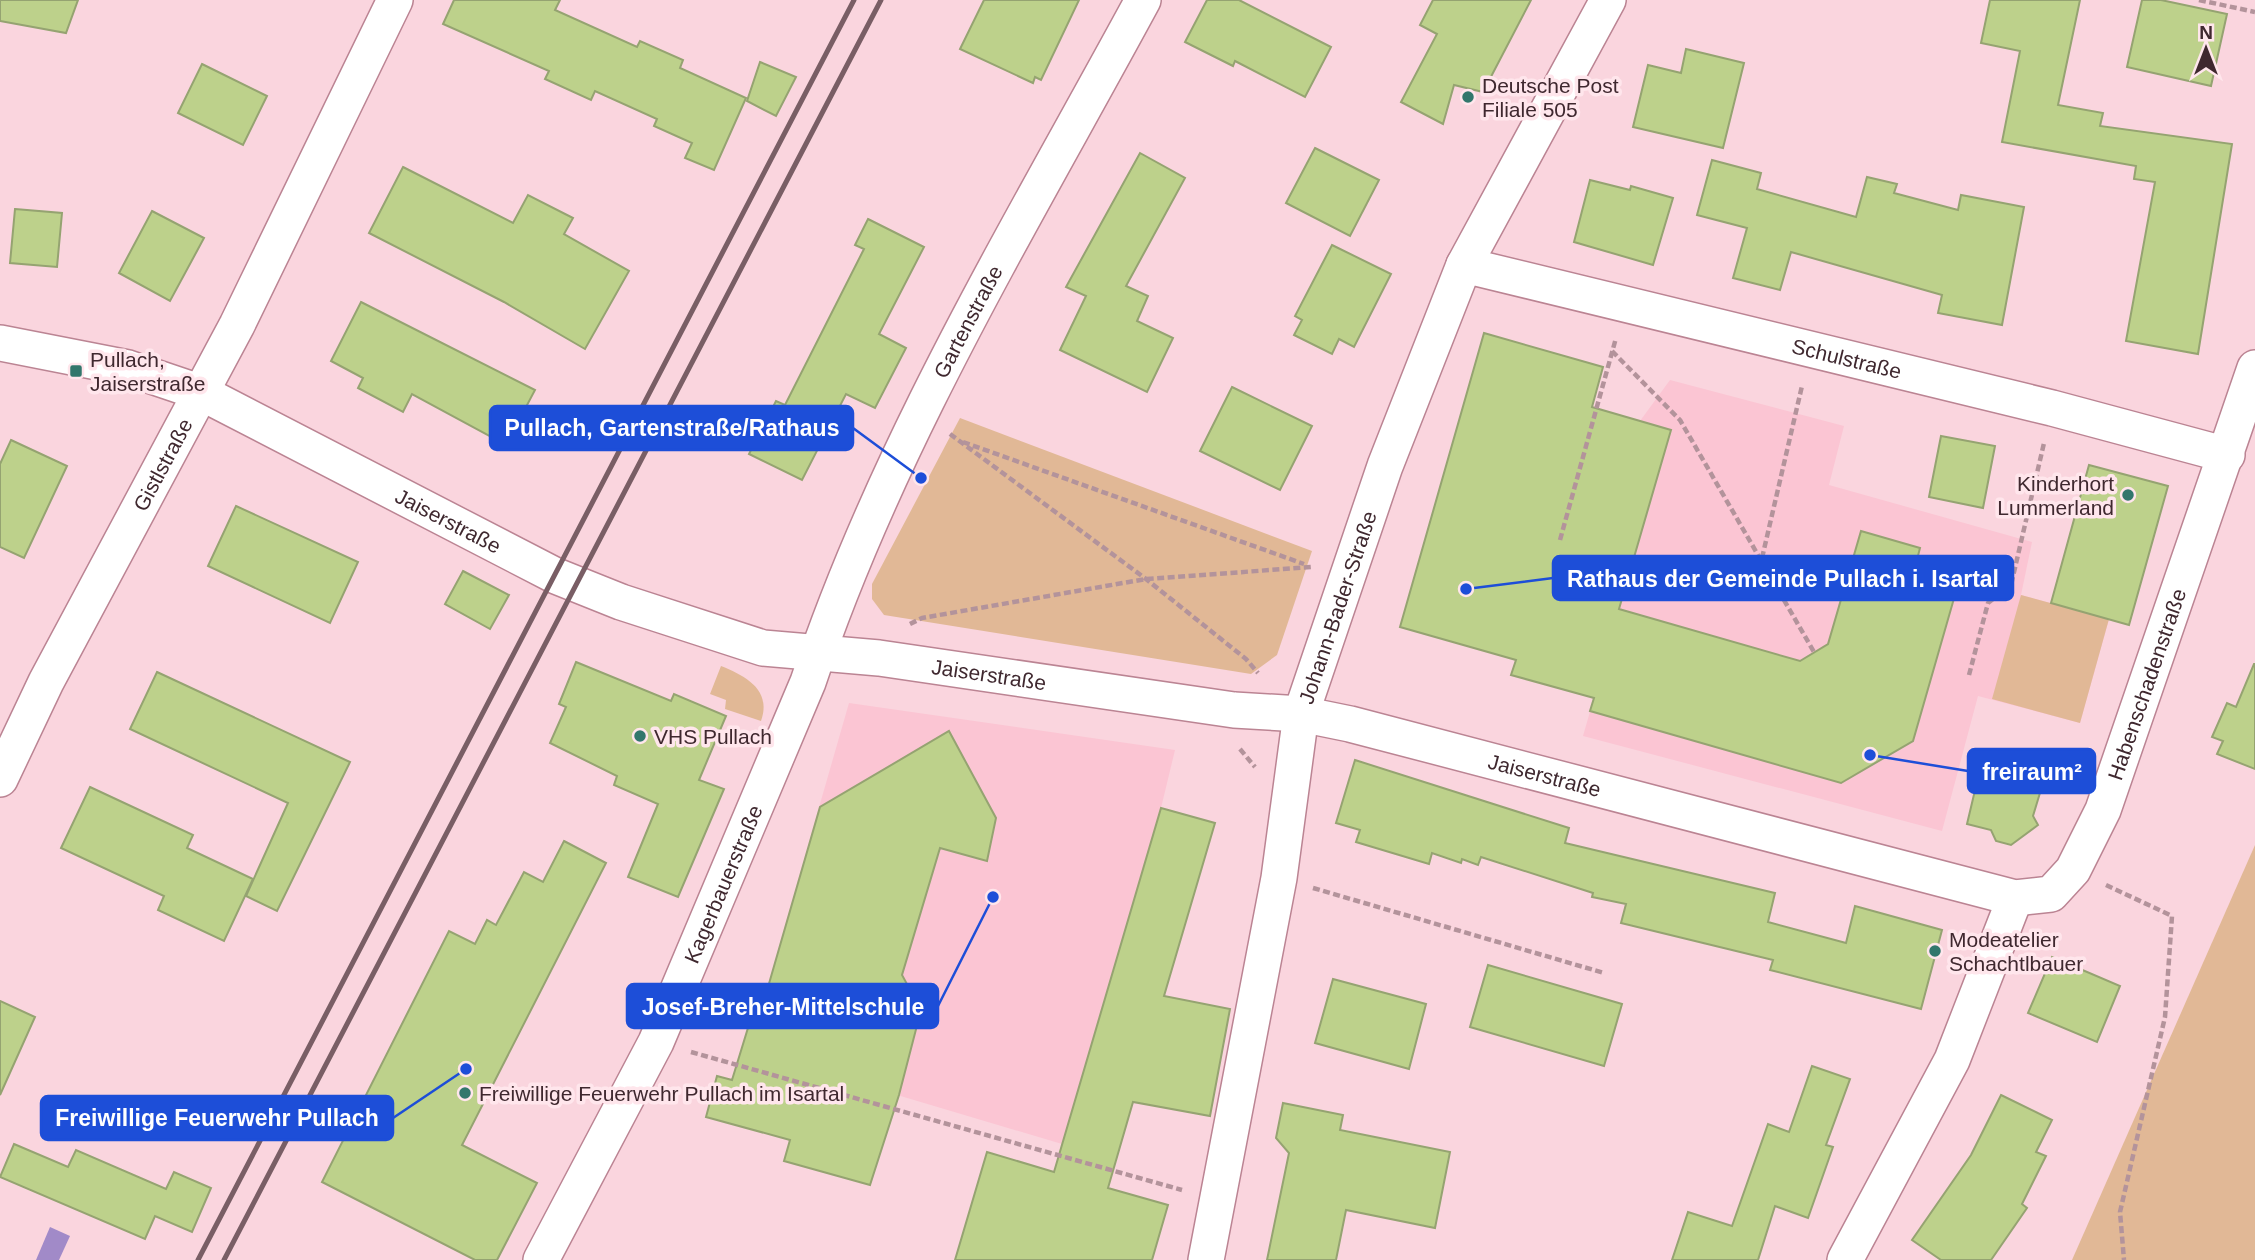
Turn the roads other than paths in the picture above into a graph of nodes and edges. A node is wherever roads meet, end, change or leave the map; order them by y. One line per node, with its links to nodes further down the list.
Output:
1 (395, 0): 7 (street, Gistlstraße)
2 (1143, 0): 9 (street, Gartenstraße)
3 (1608, 0): 4 (street, Johann-Bader-Straße)
4 (1464, 265): 8 (street, Schulstraße); 10 (street, Johann-Bader-Straße)
5 (0, 343): 7 (street, Jaiserstraße)
6 (2255, 369): 8 (street, Habenschadenstraße)
7 (202, 393): 9 (street, Jaiserstraße); 11 (street, Gistlstraße)
8 (2227, 455): 12 (street, Habenschadenstraße)
9 (818, 653): 10 (street, Jaiserstraße); 13 (street, Kagerbauerstraße)
10 (1301, 715): 12 (street, Jaiserstraße); 14 (street, Johann-Bader-Straße)
11 (0, 779)
12 (2015, 898): 15 (street)
13 (541, 1260)
14 (1206, 1260)
15 (1845, 1260)

